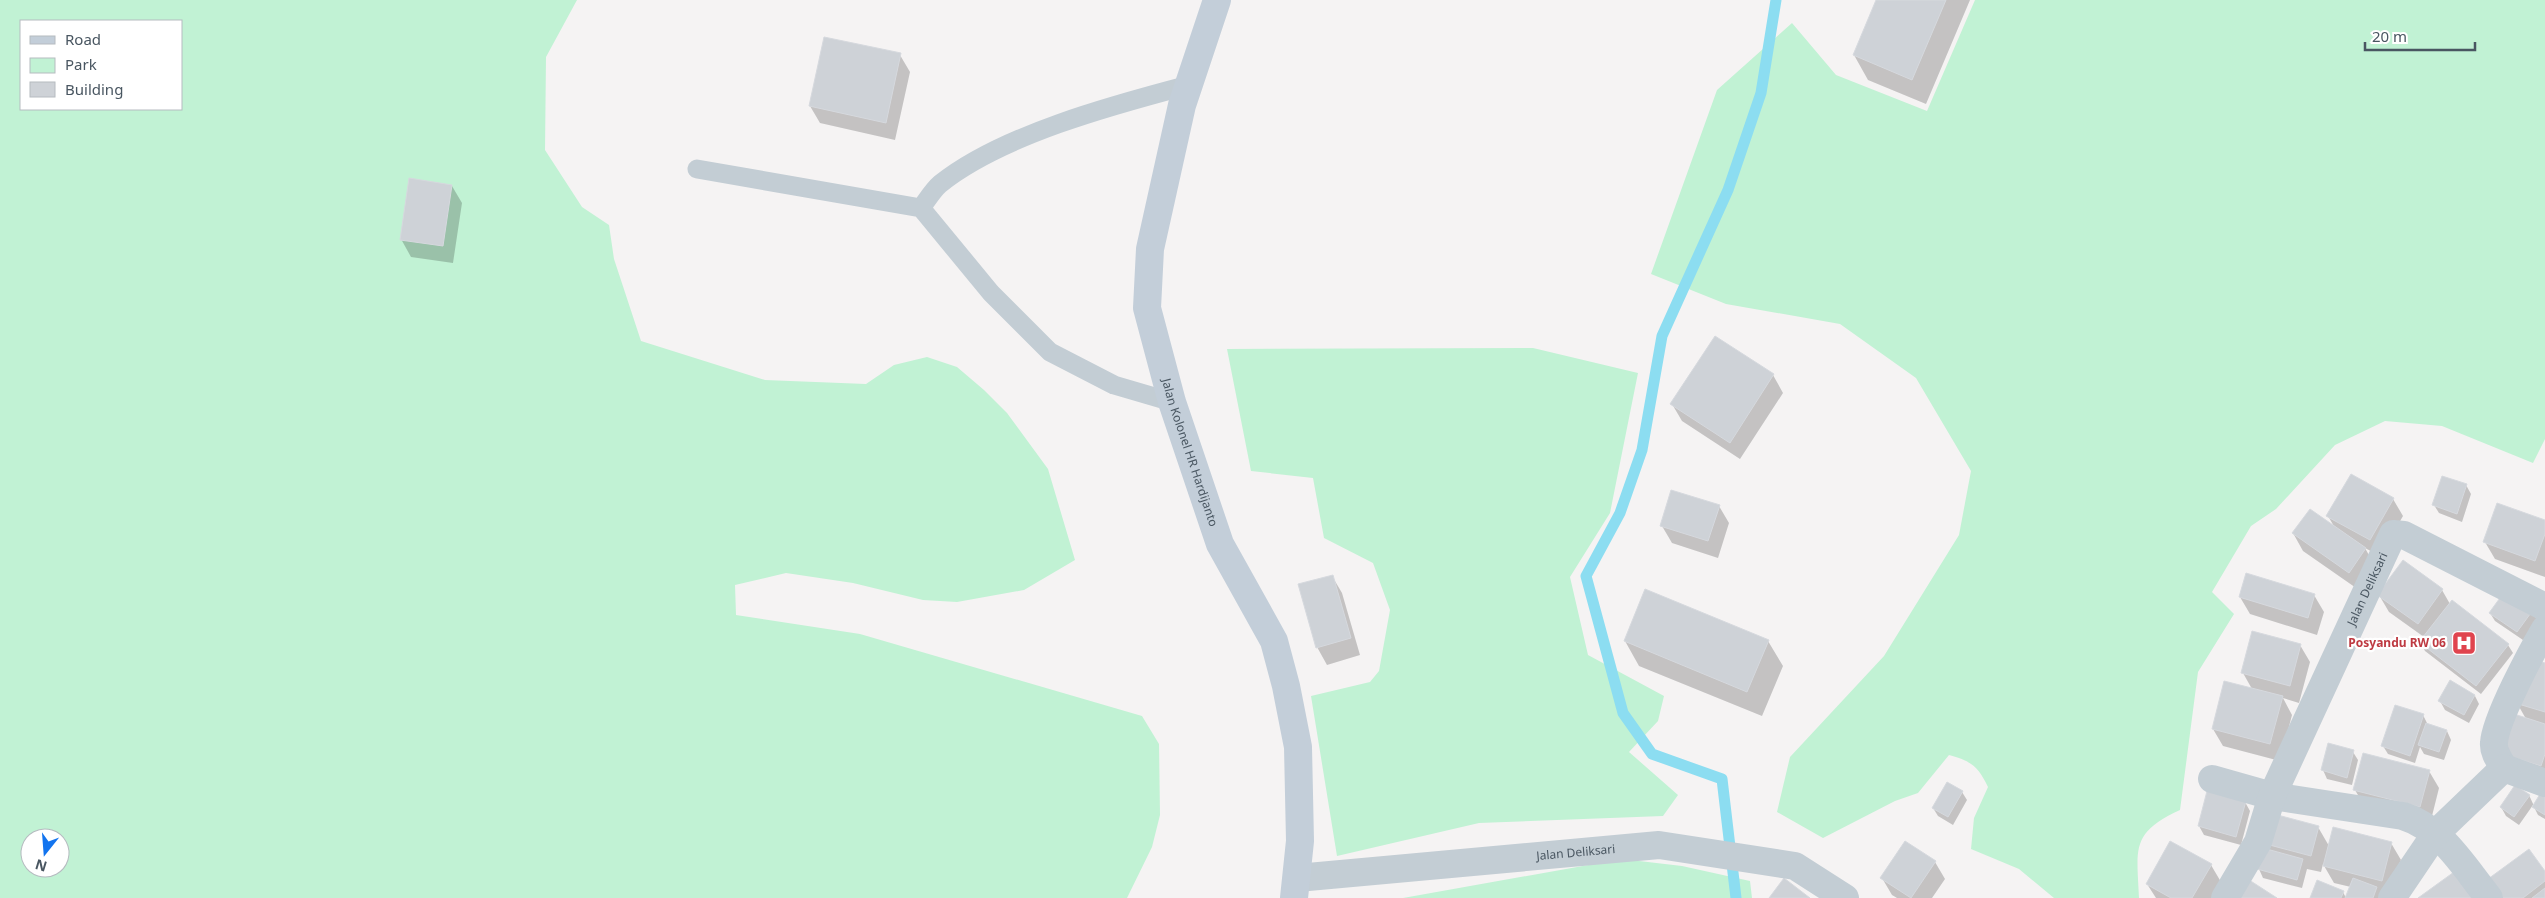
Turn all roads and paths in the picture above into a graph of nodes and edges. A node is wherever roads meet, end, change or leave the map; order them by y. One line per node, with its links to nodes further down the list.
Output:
1 (1217, 0): 2 (main road, Jalan Kolonel HR Hardijanto)
2 (1189, 85): 4 (lane); 5 (main road, Jalan Kolonel HR Hardijanto)
3 (697, 169): 4 (lane)
4 (921, 208): 5 (lane)
5 (1172, 402): 13 (main road, Jalan Kolonel HR Hardijanto)
6 (2545, 607): 11 (street, Jalan Deliksari)
7 (2545, 629): 8 (street)
8 (2504, 768): 10 (street); 12 (street)
9 (2212, 778): 11 (street)
10 (2545, 783)
11 (2272, 796): 12 (street); 15 (street)
12 (2436, 833): 16 (street); 17 (street)
13 (1296, 888): 14 (street, Jalan Deliksari)
14 (1845, 898)
15 (2225, 898)
16 (2392, 898)
17 (2489, 898)

